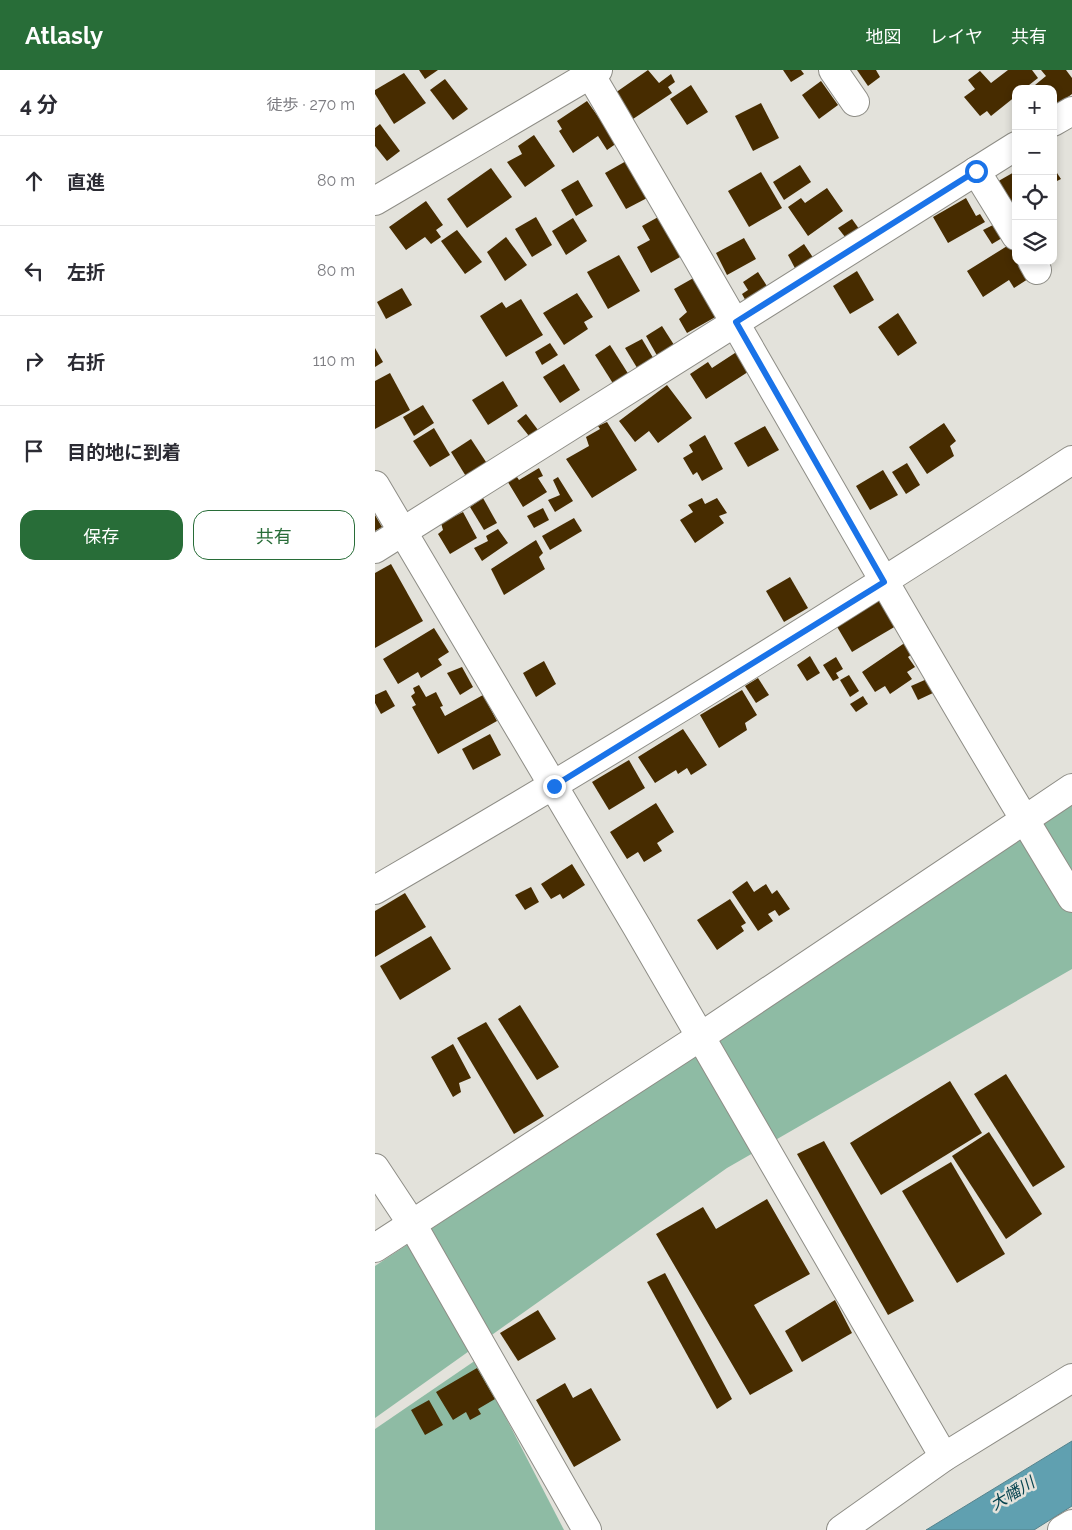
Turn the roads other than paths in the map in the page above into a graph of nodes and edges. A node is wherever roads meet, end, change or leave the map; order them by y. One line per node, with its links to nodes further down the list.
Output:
1 (833, 70): 3 (street)
2 (594, 72): 8 (street); 10 (street)
3 (855, 102)
4 (1072, 111): 5 (street)
5 (1057, 120)
6 (1012, 148): 7 (street)
7 (976, 171): 9 (street); 10 (street)
8 (375, 201)
9 (1012, 230)
10 (736, 322): 13 (street); 15 (street)
11 (1072, 460): 15 (street)
12 (375, 485): 13 (street)
13 (405, 532): 14 (street); 16 (street)
14 (375, 549)
15 (884, 582): 16 (street); 18 (street)
16 (554, 786): 19 (street); 21 (street)
17 (1072, 788): 18 (street)
18 (1024, 819): 20 (street); 21 (street)
19 (375, 890)
20 (1072, 898)
21 (700, 1037): 23 (street); 26 (street)
22 (375, 1168): 23 (street)
23 (412, 1224): 24 (street); 28 (street)
24 (375, 1248)
25 (1072, 1378): 26 (street)
26 (944, 1457): 29 (street)
27 (1072, 1524): 30 (street)
28 (587, 1530)
29 (841, 1530)
30 (1062, 1530)

